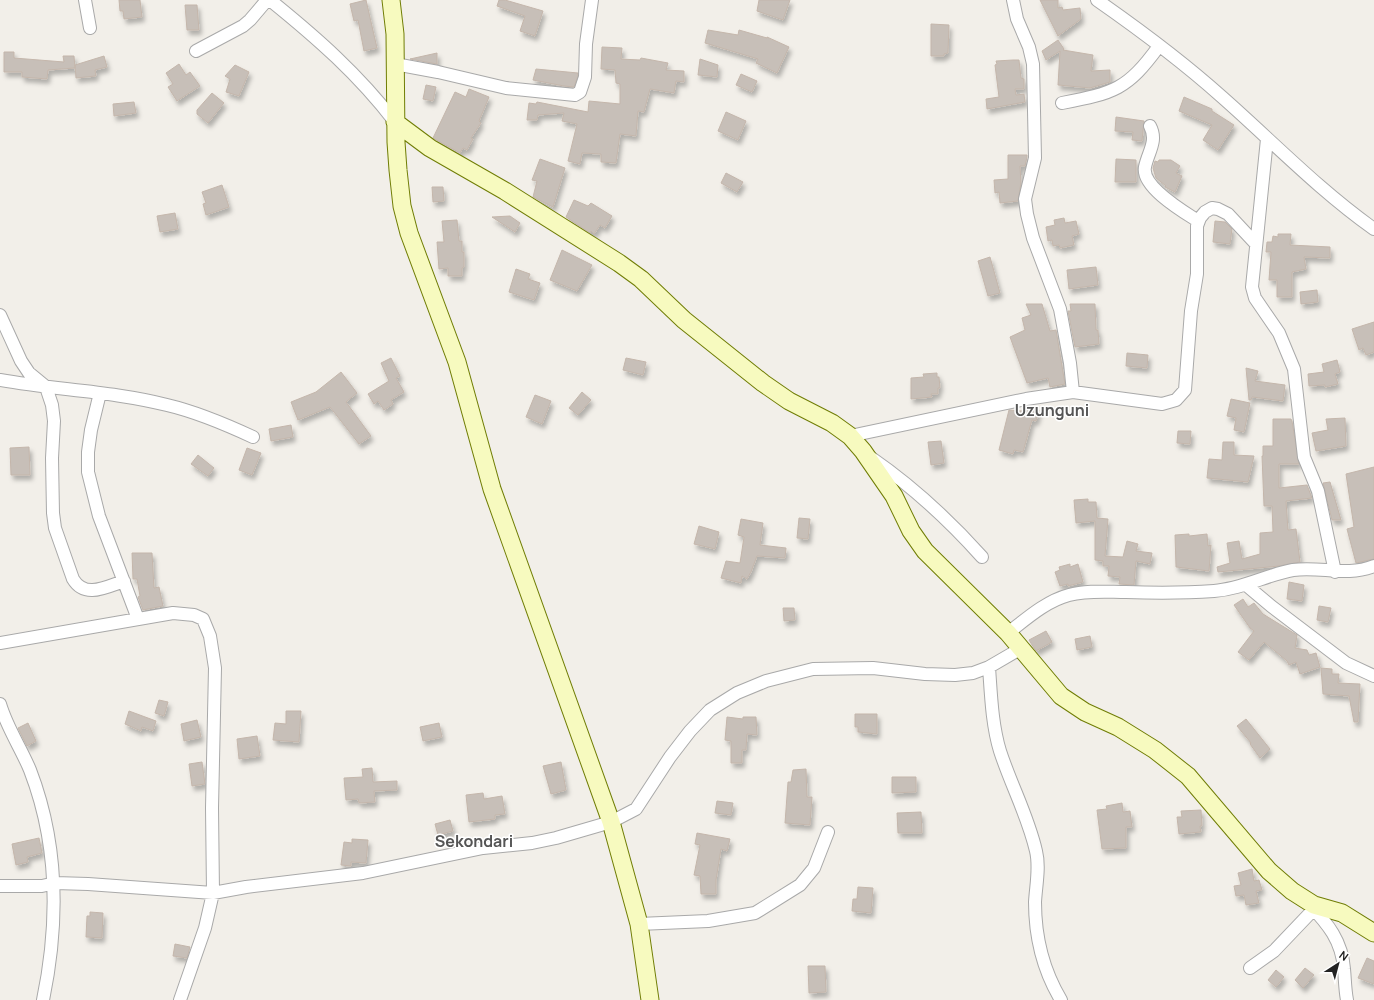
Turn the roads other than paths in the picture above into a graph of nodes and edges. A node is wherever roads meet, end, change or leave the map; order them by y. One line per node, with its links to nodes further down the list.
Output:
1 (85, 0): 8 (street)
2 (267, 0): 10 (street)
3 (270, 0): 13 (street)
4 (391, 0): 11 (street)
5 (592, 0): 11 (street)
6 (1013, 0): 22 (street)
7 (1097, 0): 9 (street)
8 (90, 28)
9 (1159, 46): 12 (street); 15 (street)
10 (196, 51)
11 (395, 64): 13 (street)
12 (1062, 102)
13 (395, 122): 24 (street); 39 (street)
14 (1150, 126): 16 (street)
15 (1267, 139): 17 (street); 18 (street)
16 (1198, 221): 18 (street); 22 (street)
17 (1374, 229)
18 (1256, 244): 29 (street)
19 (0, 315): 21 (street)
20 (0, 380): 21 (street)
21 (46, 387): 23 (street); 30 (street)
22 (1073, 392): 24 (street)
23 (100, 393): 25 (street); 30 (street)
24 (850, 436): 26 (street)
25 (253, 437)
26 (863, 451): 27 (street); 33 (street)
27 (982, 557)
28 (1374, 566): 29 (street)
29 (1335, 572): 31 (street)
30 (124, 581): 32 (street)
31 (1246, 585): 33 (street); 37 (street)
32 (138, 620): 34 (street); 43 (street)
33 (1008, 633): 35 (street)
34 (0, 643)
35 (1020, 649): 36 (street); 44 (street)
36 (989, 667): 39 (street); 51 (street)
37 (1374, 676)
38 (0, 704): 41 (street)
39 (611, 822): 43 (street); 45 (street)
40 (828, 832): 45 (street)
41 (55, 883): 42 (street); 43 (street); 48 (street)
42 (0, 886)
43 (213, 893): 49 (street)
44 (1311, 906): 46 (street); 47 (street); 52 (street)
45 (639, 924): 50 (street)
46 (1374, 933)
47 (1250, 968)
48 (43, 1000)
49 (180, 1000)
50 (650, 1000)
51 (1061, 1000)
52 (1347, 1000)

